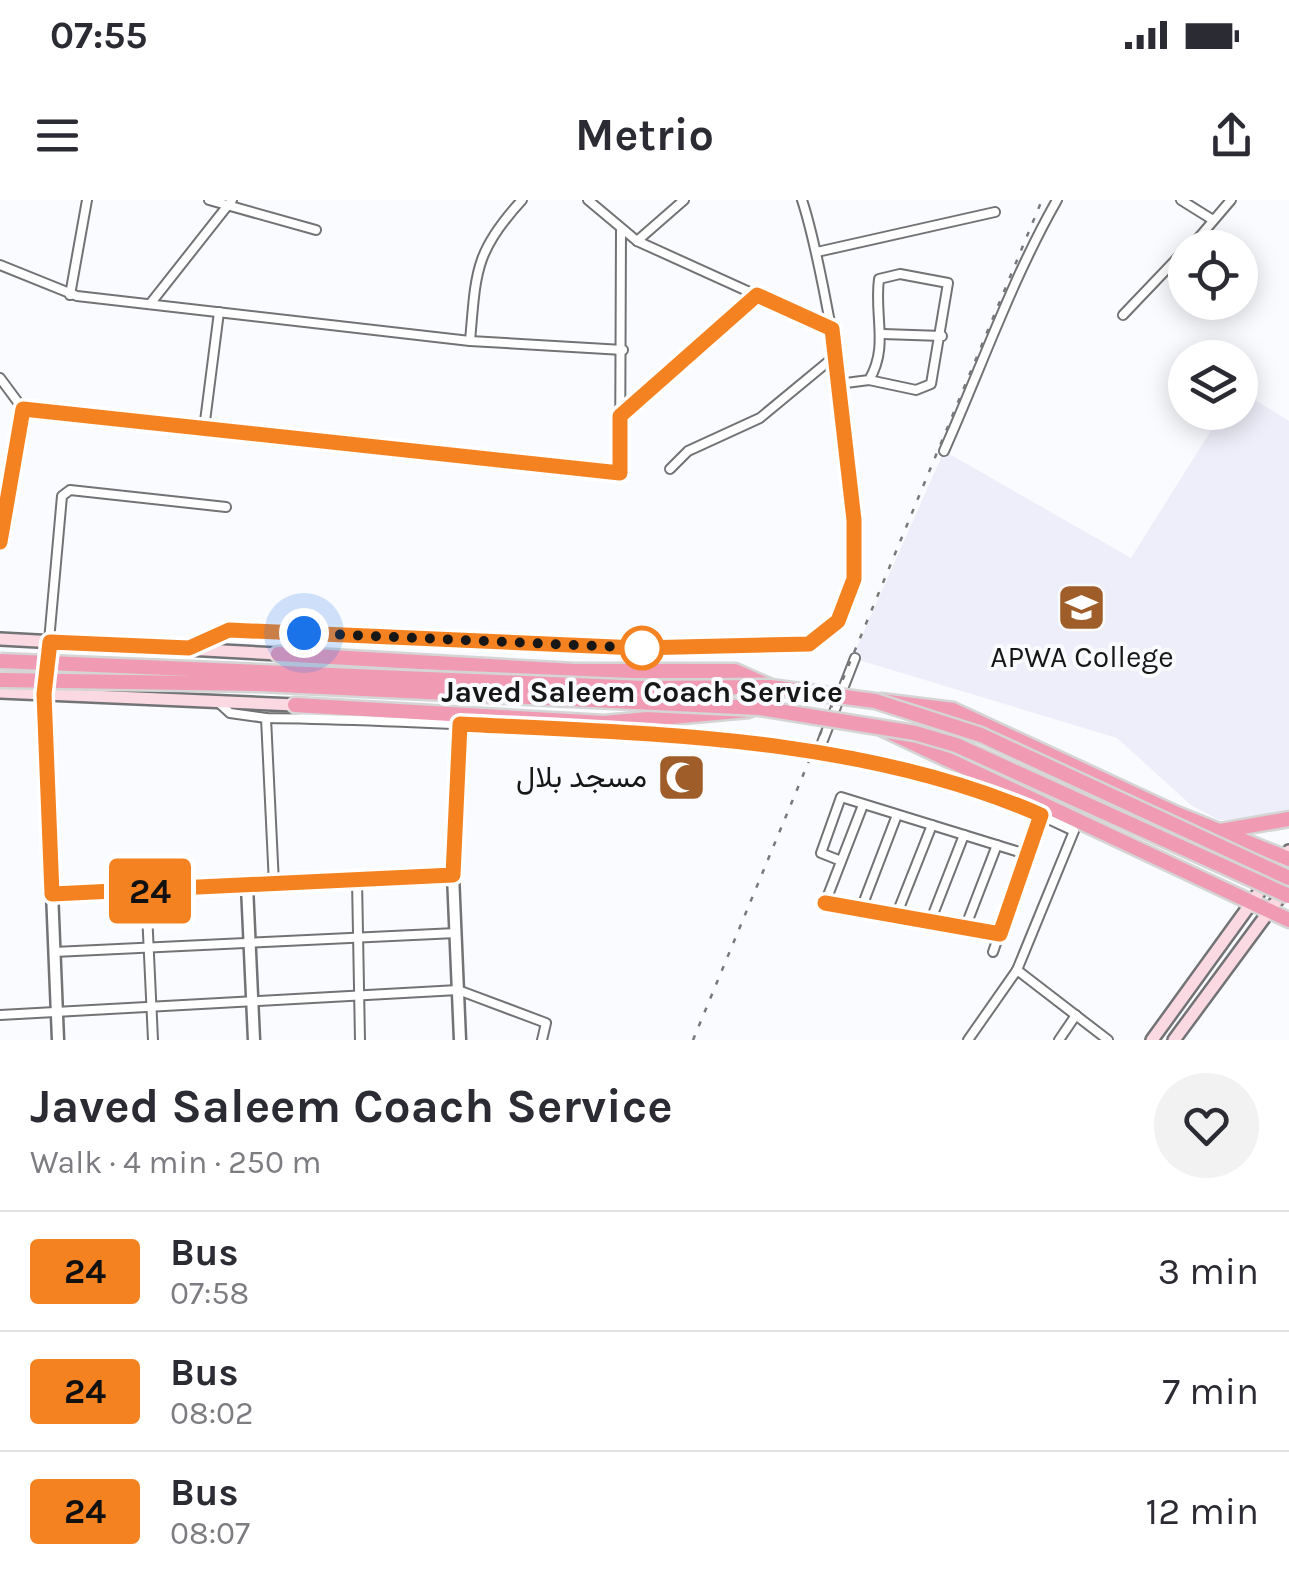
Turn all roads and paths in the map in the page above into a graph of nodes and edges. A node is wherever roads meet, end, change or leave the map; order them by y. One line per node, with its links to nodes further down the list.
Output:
1 (87, 200): 20 (street)
2 (209, 200): 10 (street)
3 (522, 200): 28 (street)
4 (588, 200): 15 (street)
5 (684, 200): 16 (street)
6 (802, 200): 17 (street)
7 (1057, 200): 37 (street)
8 (1182, 200): 12 (street)
9 (1231, 200): 12 (street)
10 (230, 203): 13 (street); 22 (street)
11 (995, 212): 17 (street)
12 (1213, 220): 14 (street)
13 (316, 230)
14 (1204, 230)
15 (621, 231): 16 (street); 29 (street)
16 (637, 241): 21 (street)
17 (818, 252): 25 (street)
18 (1, 267): 20 (street)
19 (1168, 269): 24 (street)
20 (70, 294): 22 (street)
21 (757, 295): 25 (street); 35 (street)
22 (150, 304): 23 (street)
23 (219, 312): 28 (street); 36 (street)
24 (1123, 315)
25 (832, 329): 30 (street)
26 (884, 334): 27 (street); 27 (street); 32 (street)
27 (942, 336): 32 (street)
28 (470, 341): 29 (street)
29 (623, 350): 35 (street)
30 (835, 356): 33 (street); 38 (street)
31 (0, 378): 34 (street)
32 (869, 380): 33 (street)
33 (838, 384): 44 (street)
34 (23, 409): 36 (street); 40 (street)
35 (620, 416): 36 (street)
36 (204, 430)
37 (944, 451)
38 (670, 469)
39 (226, 507): 43 (street)
40 (1, 522): 41 (street)
41 (0, 542)
42 (0, 639): 43 (main road)
43 (50, 642): 44 (main road); 51 (street)
44 (189, 648): 45 (main road)
45 (278, 654): 49 (highway)
46 (854, 658): 59 (street)
47 (0, 662): 49 (highway, bridge)
48 (0, 680): 55 (highway, bridge)
49 (770, 687): 52 (highway, bridge)
50 (0, 692): 51 (main road)
51 (44, 694): 53 (main road); 77 (street)
52 (875, 701): 65 (highway, bridge); 73 (highway, bridge)
53 (218, 702): 54 (main road); 56 (street)
54 (295, 704): 55 (highway, bridge)
55 (760, 708): 58 (highway, bridge)
56 (266, 718): 57 (street); 74 (street)
57 (460, 724): 59 (street); 71 (street)
58 (879, 727): 78 (highway, bridge); 79 (highway, bridge)
59 (818, 752): 62 (street)
60 (863, 805): 61 (street); 70 (street); 70 (street)
61 (897, 815): 64 (street); 80 (street)
62 (1041, 815): 68 (street); 93 (street)
63 (1289, 820): 65 (highway)
64 (932, 825): 66 (street); 82 (street)
65 (1219, 831): 69 (highway)
66 (964, 835): 67 (street); 84 (street)
67 (997, 845): 68 (street); 85 (street)
68 (1030, 854): 87 (street)
69 (1288, 856): 79 (main road)
70 (841, 862): 80 (street)
71 (453, 875): 72 (street); 86 (street)
72 (356, 880): 74 (street); 88 (street)
73 (1289, 881): 81 (main road)
74 (274, 884): 75 (street)
75 (246, 886): 76 (street); 89 (street)
76 (146, 891): 77 (street); 90 (street)
77 (52, 894): 91 (street)
78 (1289, 896)
79 (1251, 902): 81 (highway); 110 (main road)
80 (861, 910): 82 (street)
81 (1270, 911): 83 (highway); 111 (main road)
82 (896, 916): 84 (street)
83 (1289, 920)
84 (930, 922): 85 (street)
85 (965, 928): 87 (street)
86 (456, 934): 88 (street); 94 (street)
87 (1000, 934): 92 (street)
88 (360, 940): 89 (street); 95 (street)
89 (250, 944): 90 (street); 96 (street)
90 (149, 948): 91 (street); 97 (street)
91 (54, 952): 98 (street)
92 (993, 952)
93 (1017, 970): 100 (street); 107 (street)
94 (458, 990): 95 (street); 105 (street); 106 (street)
95 (357, 998): 96 (street); 104 (street)
96 (252, 999): 97 (street); 103 (street)
97 (151, 1004): 98 (street); 102 (street)
98 (57, 1010): 99 (street); 101 (street)
99 (0, 1015)
100 (1076, 1015): 108 (street); 109 (street)
101 (58, 1040)
102 (153, 1040)
103 (254, 1040)
104 (360, 1040)
105 (460, 1040)
106 (542, 1040)
107 (968, 1040)
108 (1058, 1040)
109 (1108, 1040)
110 (1152, 1040)
111 (1174, 1040)

